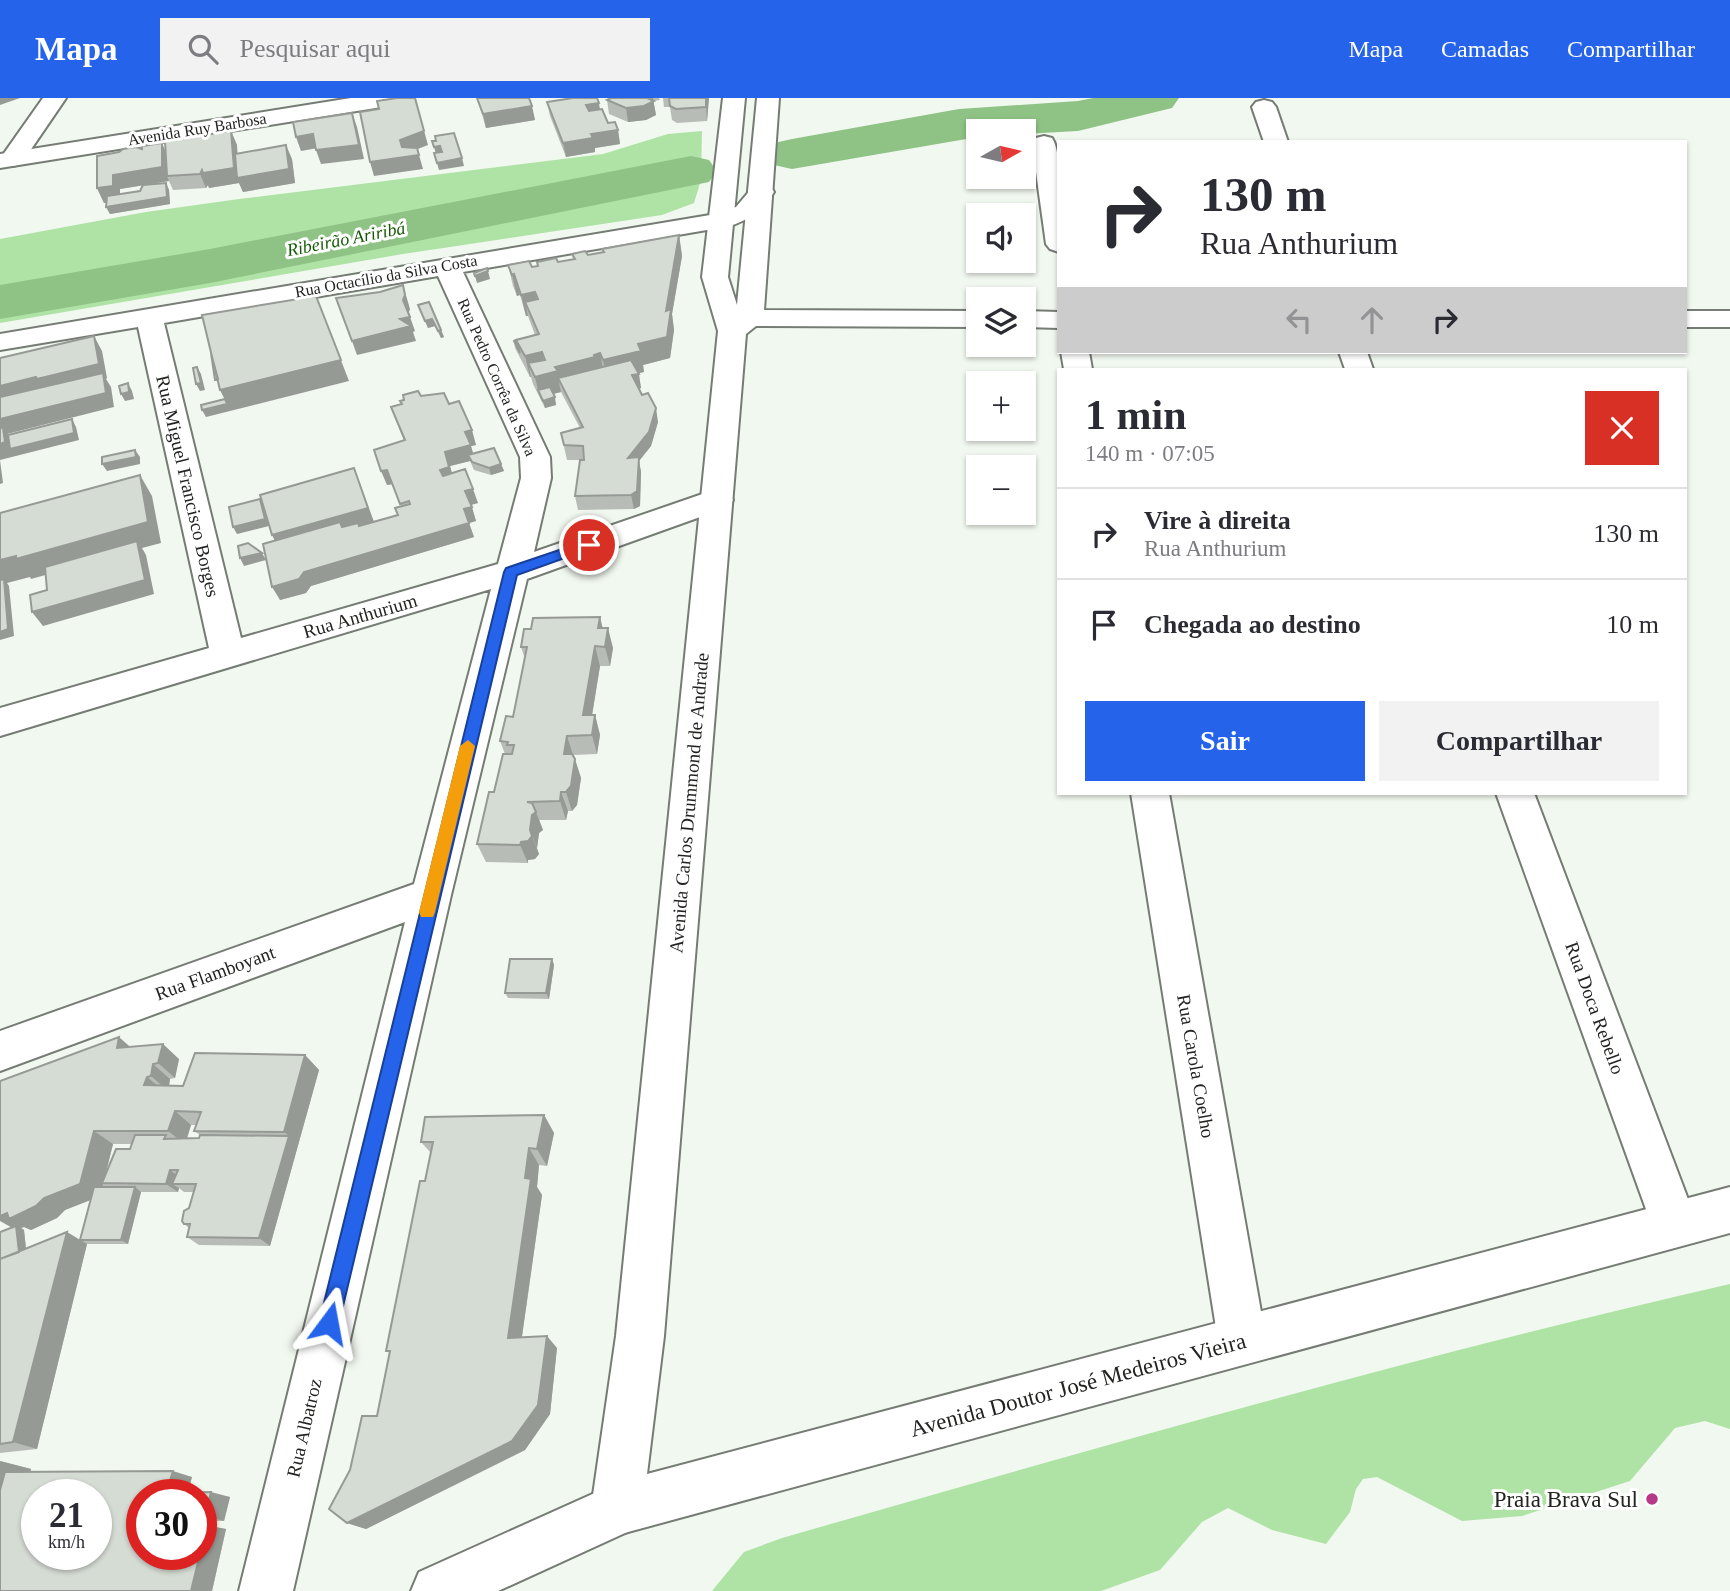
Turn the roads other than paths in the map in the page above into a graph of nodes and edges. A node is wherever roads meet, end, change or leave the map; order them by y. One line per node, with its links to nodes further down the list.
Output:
1 (55, 98): 9 (street)
2 (394, 98): 5 (street, Avenida Ruy Barbosa)
3 (734, 98): 11 (street, Avenida Carlos Drummond de Andrade)
4 (768, 98): 10 (street, Avenida Carlos Drummond de Andrade)
5 (324, 102): 9 (street, Avenida Ruy Barbosa)
6 (1264, 107): 7 (street)
7 (1275, 140)
8 (1044, 143): 12 (street)
9 (8, 155)
10 (762, 192): 11 (street, Rua Octacílio da Silva Costa); 20 (street, Avenida Carlos Drummond de Andrade)
11 (721, 221): 13 (street, Rua Octacílio da Silva Costa); 20 (street, Avenida Carlos Drummond de Andrade)
12 (1057, 231)
13 (446, 265): 14 (street, Rua Octacílio da Silva Costa); 23 (street, Rua Pedro Corrêa da Silva)
14 (149, 317): 21 (street, Rua Octacílio da Silva Costa); 24 (street, Rua Miguel Francisco Borges)
15 (966, 319): 20 (street)
16 (1036, 319): 19 (street)
17 (1687, 319): 18 (street)
18 (1730, 319)
19 (1057, 320)
20 (741, 325): 22 (street, Avenida Carlos Drummond de Andrade)
21 (0, 342)
22 (717, 500): 23 (street, Rua Anthurium); 33 (street, Avenida Carlos Drummond de Andrade)
23 (511, 572): 24 (street, Rua Anthurium); 28 (street, Rua Albatroz)
24 (228, 656): 25 (street, Rua Anthurium)
25 (0, 722)
26 (1150, 795): 32 (street, Rua Carola Coelho)
27 (1516, 795): 31 (street, Rua Doca Rebello)
28 (431, 895): 29 (street, Rua Flamboyant); 34 (street, Rua Albatroz)
29 (0, 1051)
30 (1730, 1210): 31 (street, Avenida Doutor José Medeiros Vieira)
31 (1674, 1223): 32 (street, Avenida Doutor José Medeiros Vieira)
32 (1242, 1340): 33 (street, Avenida Doutor José Medeiros Vieira)
33 (617, 1509): 35 (street, Avenida Doutor José Medeiros Vieira)
34 (266, 1591)
35 (438, 1591)

